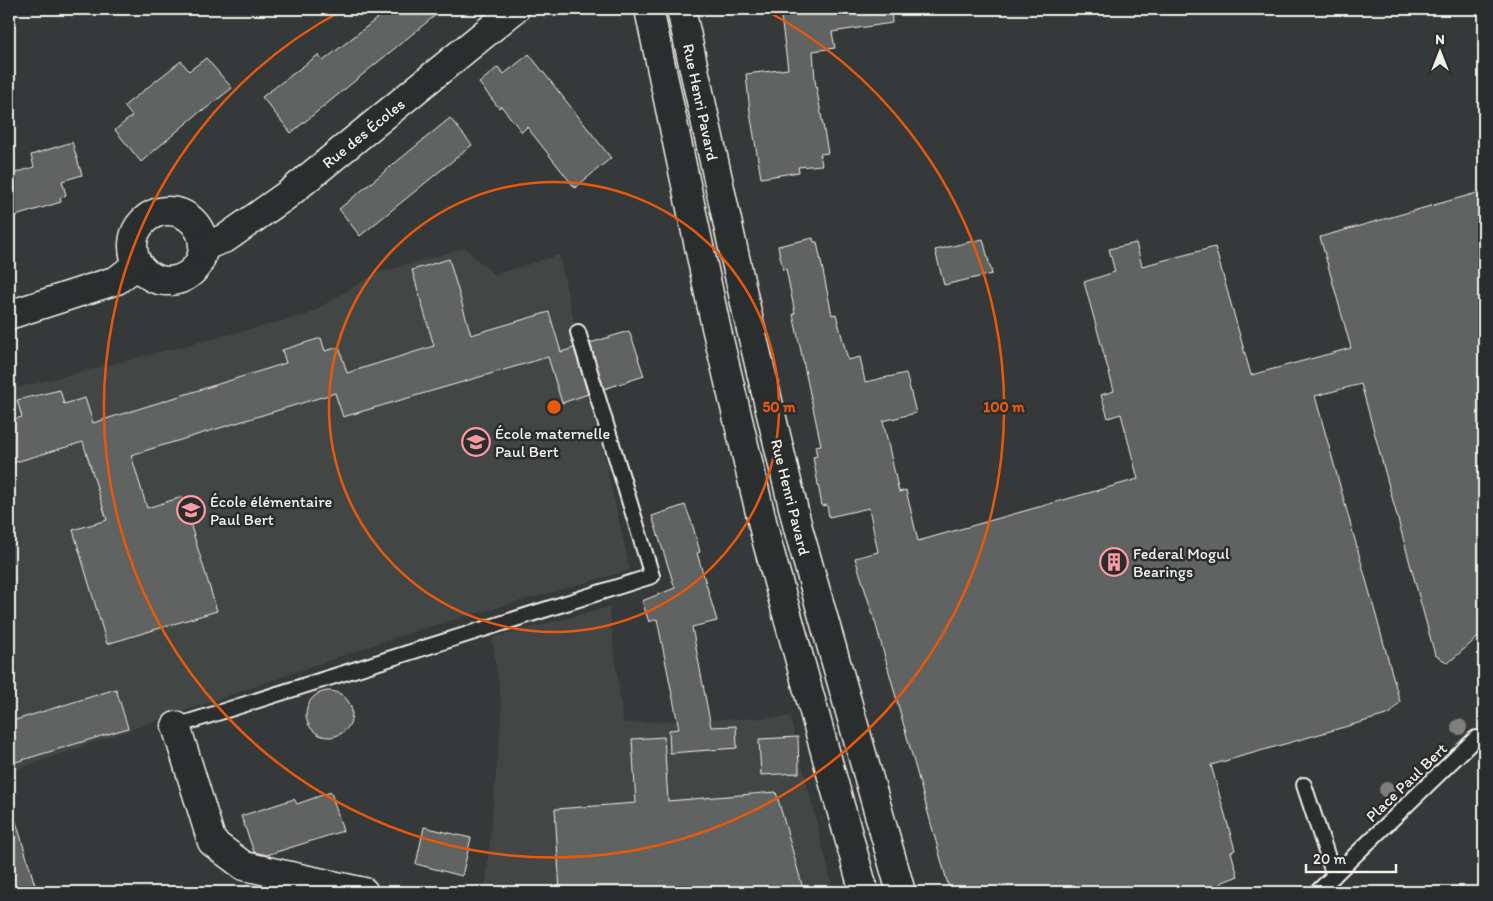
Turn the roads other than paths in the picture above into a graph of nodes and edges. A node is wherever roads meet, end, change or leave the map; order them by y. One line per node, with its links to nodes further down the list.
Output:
1 (515, 9): 4 (main road, Rue des Écoles)
2 (649, 9): 13 (main road, Rue Henri Pavard)
3 (681, 9): 14 (main road, Rue Henri Pavard)
4 (204, 246): 5 (main road); 5 (main road)
5 (138, 264): 6 (main road)
6 (9, 315)
7 (578, 332): 8 (lane)
8 (176, 726): 12 (main road)
9 (1476, 738): 11 (lane, Place Paul Bert)
10 (1304, 785): 11 (lane)
11 (1334, 876): 15 (lane, Place Paul Bert)
12 (364, 892)
13 (864, 892)
14 (901, 892)
15 (1317, 892)

